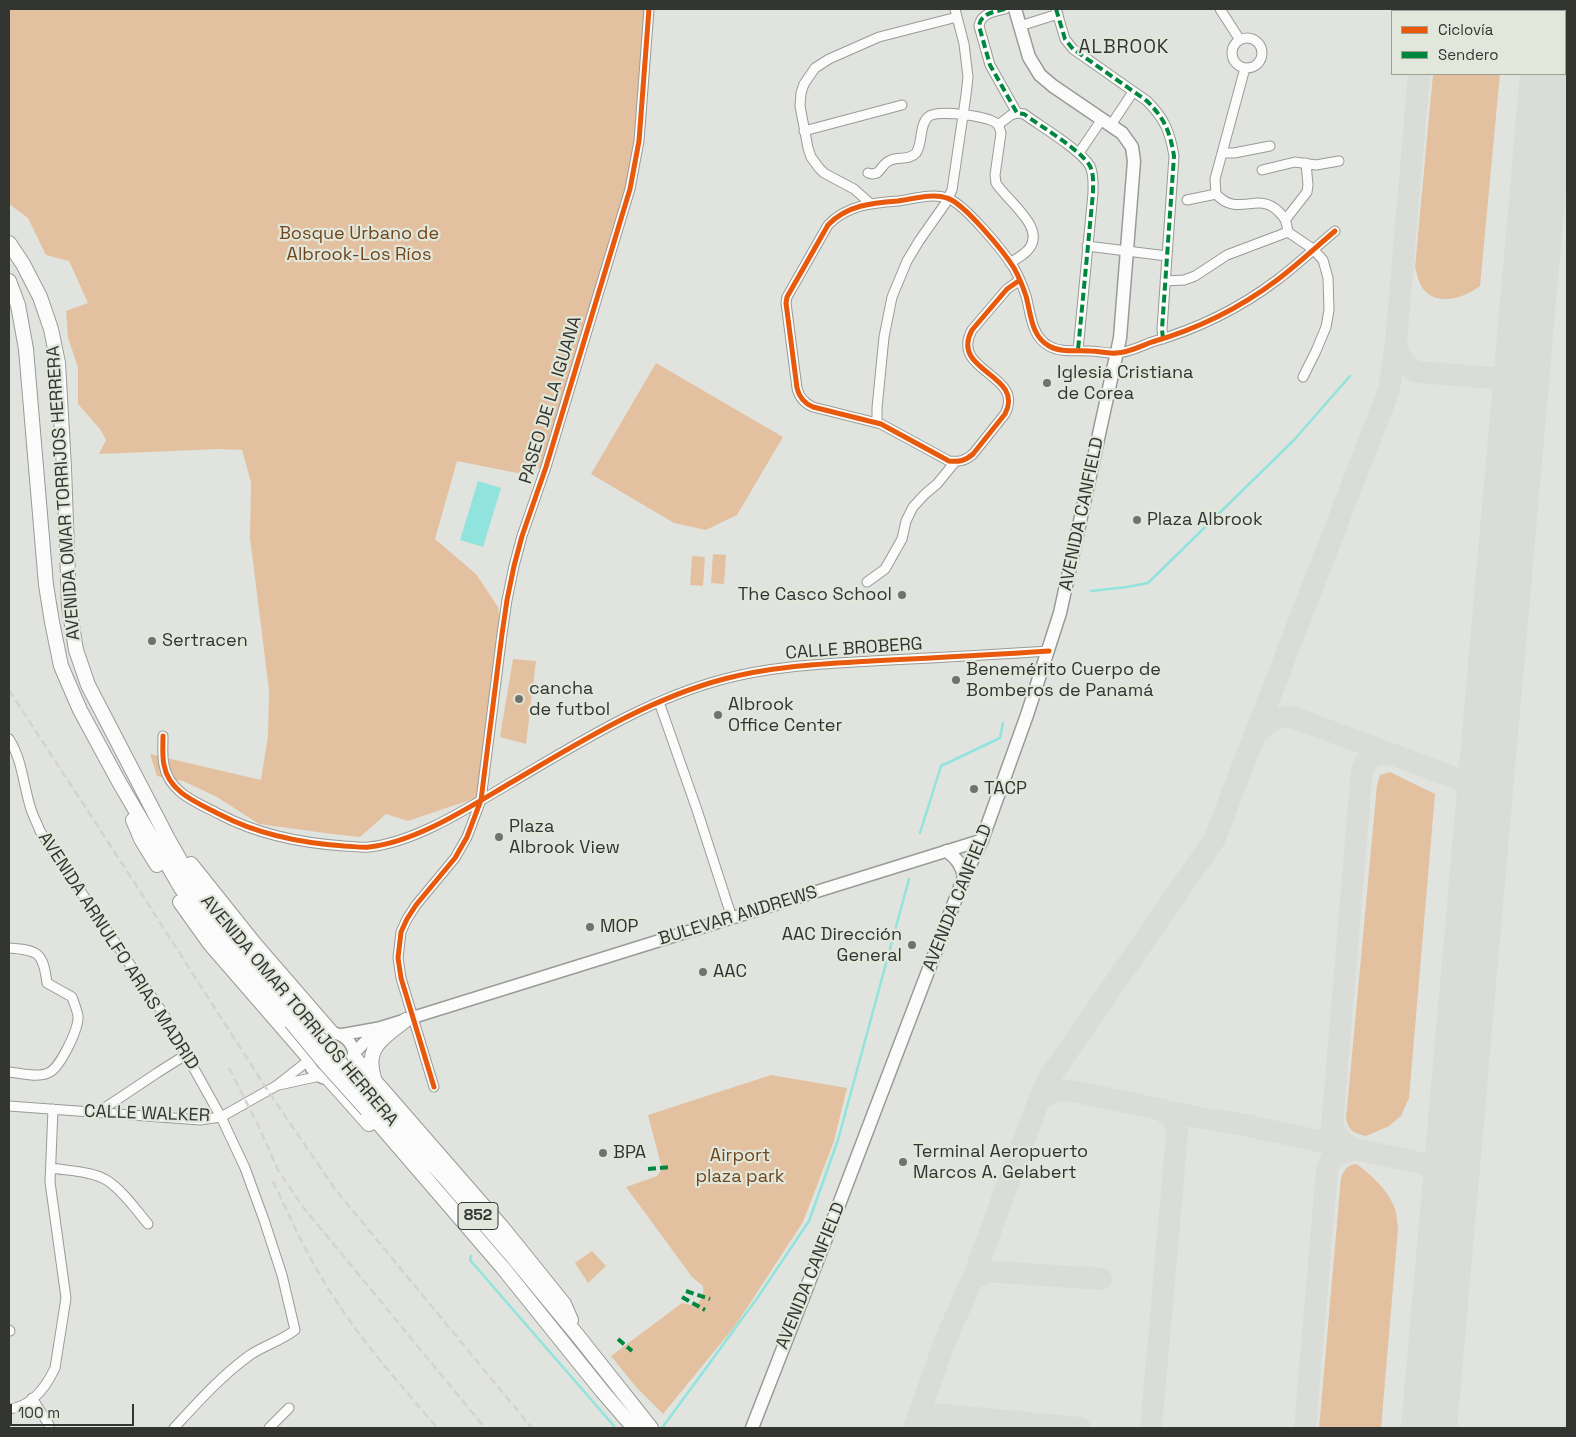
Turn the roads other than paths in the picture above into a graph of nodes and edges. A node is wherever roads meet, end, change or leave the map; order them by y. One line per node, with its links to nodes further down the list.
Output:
1 (649, 9): 51 (street, PASEO DE LA IGUANA)
2 (1005, 9): 12 (street)
3 (1015, 9): 7 (main road, AVENIDA CANFIELD)
4 (1220, 9): 8 (street)
5 (1057, 12): 7 (street); 10 (street)
6 (956, 13): 13 (street); 16 (street)
7 (1020, 26): 14 (main road, AVENIDA CANFIELD)
8 (1240, 40): 9 (street); 9 (street)
9 (1245, 68): 19 (street)
10 (1133, 92): 14 (street); 35 (street)
11 (902, 105): 16 (street)
12 (1017, 112): 15 (street); 18 (street)
13 (963, 115): 15 (street); 23 (street); 25 (street)
14 (1106, 122): 18 (street); 34 (main road, AVENIDA CANFIELD)
15 (998, 125): 36 (street)
16 (804, 131): 27 (street)
17 (1270, 146): 19 (street)
18 (1080, 153): 32 (street)
19 (1222, 153): 24 (street)
20 (1339, 161): 21 (street)
21 (1306, 163): 22 (street); 28 (street)
22 (1262, 170)
23 (868, 173)
24 (1216, 194): 26 (street); 28 (street)
25 (948, 198): 27 (street); 36 (street); 44 (street)
26 (1187, 200)
27 (871, 204): 44 (street)
28 (1286, 219): 30 (street)
29 (1334, 230): 33 (street)
30 (1288, 232): 33 (street); 39 (street)
31 (9, 243): 52 (main road, AVENIDA OMAR TORRIJOS HERRERA)
32 (1087, 246): 34 (street); 41 (street)
33 (1313, 249): 40 (street); 43 (street)
34 (1128, 252): 35 (street); 42 (main road, AVENIDA CANFIELD)
35 (1167, 256): 39 (street)
36 (1010, 262): 37 (street)
37 (1020, 280): 41 (street); 45 (street)
38 (9, 281): 60 (main road, AVENIDA OMAR TORRIJOS HERRERA)
39 (1165, 281): 40 (street)
40 (1163, 339): 42 (street)
41 (1078, 350): 42 (street)
42 (1116, 353): 47 (main road, AVENIDA CANFIELD)
43 (1303, 377)
44 (878, 423): 45 (street)
45 (955, 462): 46 (street)
46 (867, 582)
47 (1049, 651): 48 (street, CALLE BROBERG); 53 (main road, AVENIDA CANFIELD)
48 (659, 702): 51 (street, CALLE BROBERG); 56 (street)
49 (164, 736): 51 (street, CALLE BROBERG)
50 (9, 739): 63 (street, AVENIDA ARNULFO ARIAS MADRID)
51 (481, 800): 59 (street, PASEO DE LA IGUANA)
52 (153, 810): 58 (main road); 60 (main road, AVENIDA OMAR TORRIJOS HERRERA)
53 (982, 840): 54 (street, BULEVAR ANDREWS); 55 (main road, AVENIDA CANFIELD)
54 (948, 851): 55 (main road); 56 (street, BULEVAR ANDREWS)
55 (964, 878): 86 (main road, AVENIDA CANFIELD)
56 (732, 918): 59 (street, BULEVAR ANDREWS)
57 (9, 948): 66 (street)
58 (306, 1002): 60 (main road); 62 (main road)
59 (409, 1019): 61 (street, BULEVAR ANDREWS); 69 (main road); 70 (street, PASEO DE LA IGUANA)
60 (291, 1021): 65 (main road); 73 (main road, AVENIDA OMAR TORRIJOS HERRERA / 852, bridge)
61 (380, 1028): 62 (street, BULEVAR ANDREWS); 64 (street, BULEVAR ANDREWS)
62 (336, 1034): 64 (street); 65 (street)
63 (187, 1054): 74 (street); 75 (street, AVENIDA ARNULFO ARIAS MADRID)
64 (354, 1055): 67 (street); 69 (main road)
65 (308, 1059): 67 (street); 68 (street, CALLE WALKER)
66 (9, 1072)
67 (324, 1077): 68 (street, CALLE WALKER); 73 (main road)
68 (276, 1086): 75 (street, CALLE WALKER)
69 (380, 1087): 73 (main road); 78 (main road)
70 (434, 1087)
71 (9, 1106): 72 (street, CALLE WALKER)
72 (53, 1109): 74 (street, CALLE WALKER); 76 (street)
73 (367, 1109): 78 (main road, AVENIDA OMAR TORRIJOS HERRERA / 852); 82 (main road, AVENIDA OMAR TORRIJOS HERRERA / 852)
74 (97, 1113): 75 (street, CALLE WALKER)
75 (221, 1117): 84 (street, AVENIDA ARNULFO ARIAS MADRID)
76 (51, 1168): 77 (street); 79 (street)
77 (148, 1224)
78 (578, 1336): 82 (main road, AVENIDA OMAR TORRIJOS HERRERA / 852)
79 (32, 1398): 81 (street); 83 (street)
80 (289, 1408): 85 (street)
81 (9, 1409)
82 (641, 1426)
83 (49, 1428)
84 (174, 1428)
85 (269, 1428)
86 (752, 1428)

